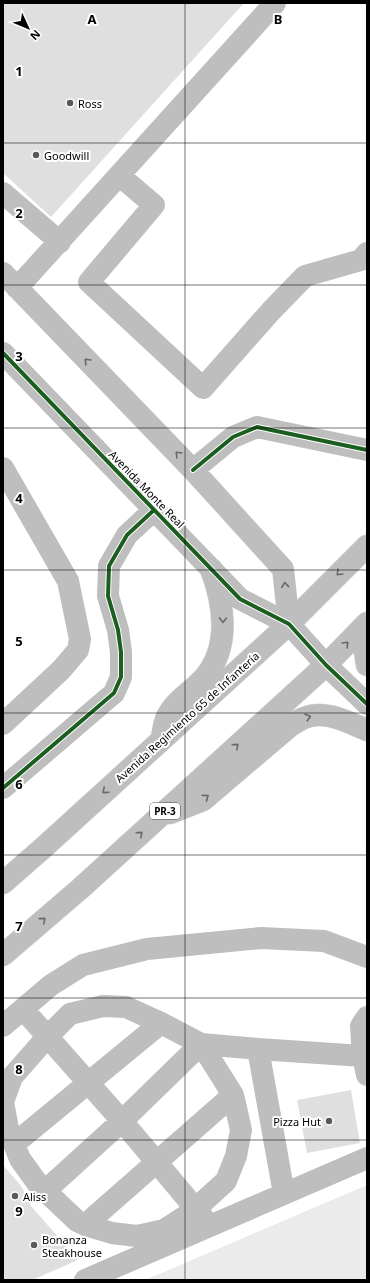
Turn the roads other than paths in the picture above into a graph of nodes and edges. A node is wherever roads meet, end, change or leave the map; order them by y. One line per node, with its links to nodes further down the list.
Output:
1 (275, 3): 2 (street)
2 (120, 176): 4 (street); 5 (street)
3 (3, 193): 4 (street)
4 (60, 242): 6 (street)
5 (365, 259)
6 (10, 281): 10 (street, one-way to 6)
7 (3, 353): 11 (street, Avenida Monte Real)
8 (367, 450): 10 (street)
9 (3, 468): 20 (street)
10 (193, 470): 15 (street, one-way to 10)
11 (154, 510): 13 (street, Avenida Monte Real); 23 (street)
12 (367, 546): 15 (street, Avenida Regimiento 65 de Infantería, one-way to 15)
13 (211, 569): 15 (street, Avenida Monte Real); 22 (street, one-way to 22)
14 (367, 623): 18 (street, PR-3, one-way to 14)
15 (289, 624): 18 (street); 22 (street, Avenida Regimiento 65 de Infantería)
16 (367, 648): 17 (street)
17 (367, 664)
18 (326, 666): 19 (street); 24 (street, PR-3, one-way to 18)
19 (367, 704)
20 (3, 724)
21 (367, 730): 24 (street, one-way to 21)
22 (161, 740): 25 (street, Avenida Regimiento 65 de Infantería, one-way to 25)
23 (3, 788)
24 (158, 818): 26 (street, PR-3, one-way to 24)
25 (3, 883)
26 (3, 955)
27 (367, 957): 28 (street)
28 (23, 1009): 31 (street); 32 (street)
29 (367, 1017): 35 (street)
30 (161, 1023): 32 (street); 33 (street); 36 (street)
31 (3, 1026)
32 (48, 1036): 36 (street); 38 (street)
33 (201, 1044): 34 (street); 37 (street); 39 (street)
34 (258, 1049): 35 (street); 44 (street)
35 (366, 1062)
36 (87, 1083): 39 (street); 40 (street)
37 (233, 1096): 42 (street); 45 (street)
38 (3, 1102): 40 (street)
39 (122, 1121): 42 (street); 43 (street)
40 (14, 1144): 43 (street)
41 (367, 1158): 44 (street)
42 (156, 1162): 45 (street); 46 (street)
43 (45, 1191): 46 (street)
44 (284, 1194): 47 (street)
45 (196, 1208): 46 (street); 47 (street)
46 (85, 1225)
47 (210, 1226): 48 (street)
48 (85, 1280)

